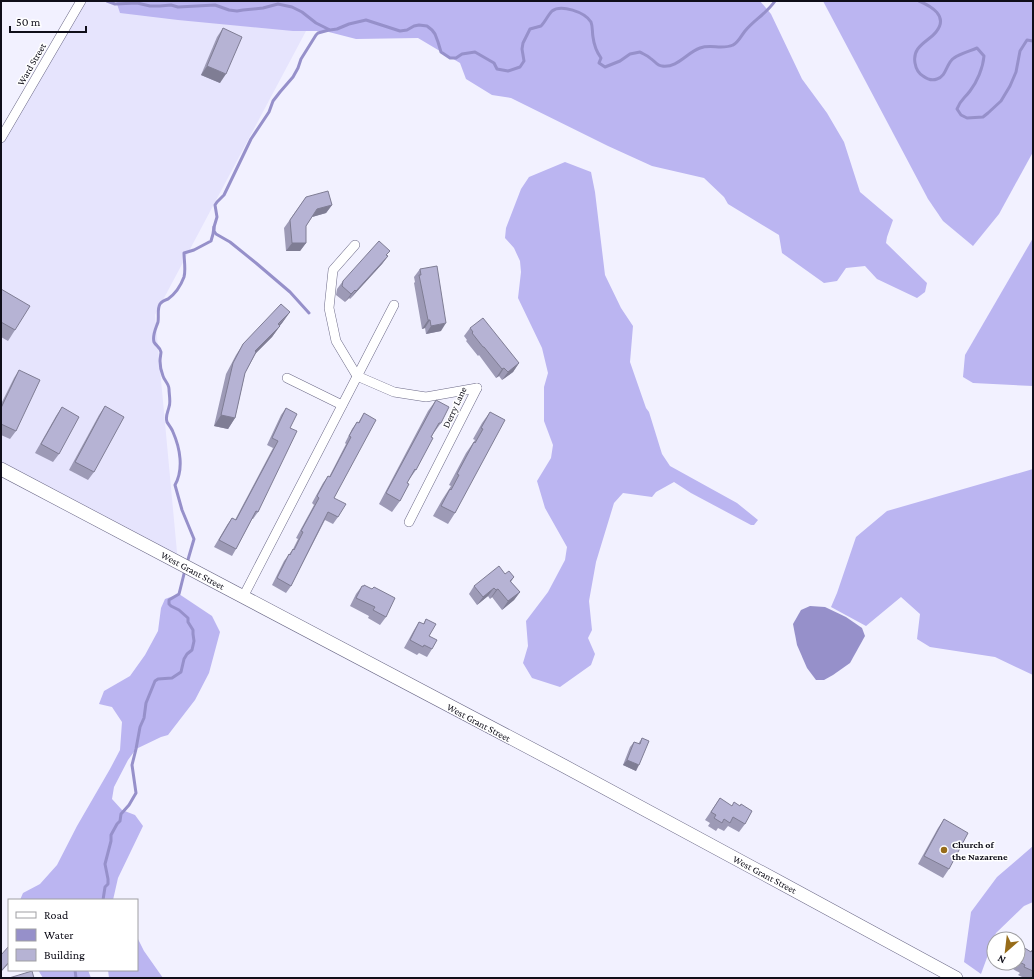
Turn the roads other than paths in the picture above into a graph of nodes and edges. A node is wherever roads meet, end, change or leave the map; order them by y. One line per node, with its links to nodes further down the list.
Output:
1 (80, 1): 2 (street, Ward Street)
2 (1, 138)
3 (355, 245): 5 (street)
4 (394, 305): 5 (street)
5 (357, 376): 7 (street); 9 (street, Derry Lane)
6 (287, 378): 7 (street)
7 (342, 405): 10 (street)
8 (1, 468): 10 (main road, West Grant Street)
9 (409, 522)
10 (243, 597): 11 (main road, West Grant Street)
11 (956, 978)

